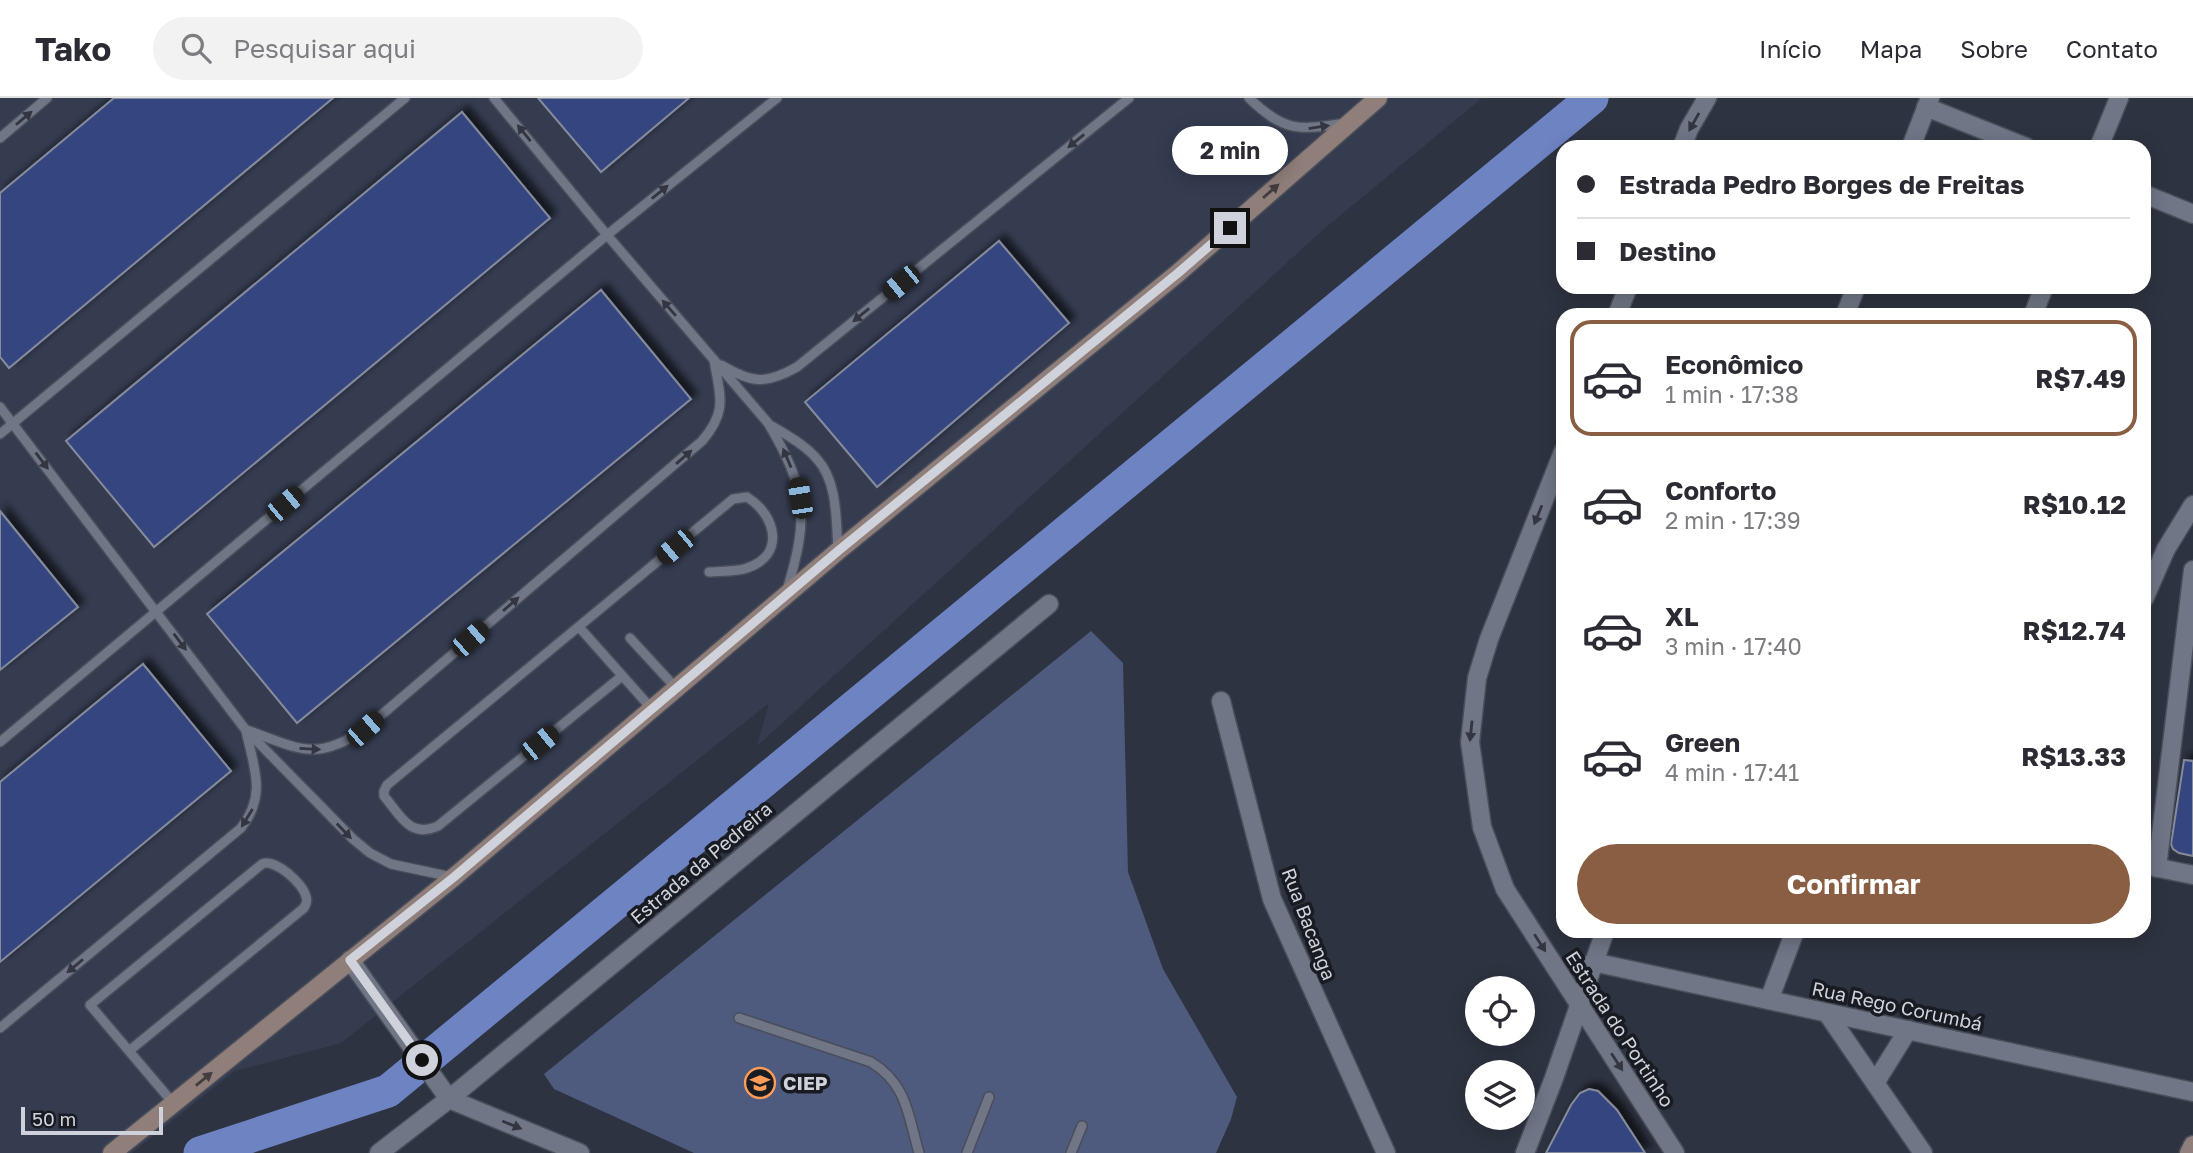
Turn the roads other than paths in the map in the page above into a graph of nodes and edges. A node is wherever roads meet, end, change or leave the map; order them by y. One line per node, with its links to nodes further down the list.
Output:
1 (47, 98): 13 (lane, one-way to 1)
2 (405, 98): 23 (lane)
3 (494, 98): 20 (lane, one-way to 3)
4 (776, 98): 20 (lane, one-way to 4)
5 (1129, 98): 21 (lane, one-way to 21)
6 (1249, 98): 12 (lane, one-way to 12)
7 (1361, 98): 12 (street)
8 (1378, 98): 12 (street)
9 (1707, 98): 14 (street, one-way to 14)
10 (2119, 98): 17 (street)
11 (1928, 103): 15 (street); 16 (street)
12 (1352, 120): 28 (street, one-way to 12)
13 (0, 138)
14 (1685, 140)
15 (1914, 140)
16 (2010, 140)
17 (2102, 140)
18 (2151, 197): 19 (street)
19 (2193, 214)
20 (607, 235): 21 (lane, one-way to 20); 34 (lane)
21 (714, 360): 24 (lane); 41 (lane, one-way to 21)
22 (0, 407): 23 (lane)
23 (13, 423): 25 (lane); 34 (lane, one-way to 34)
24 (768, 423): 28 (lane); 32 (lane, one-way to 24)
25 (0, 433)
26 (1556, 470): 52 (street, Estrada do Portinho, one-way to 52)
27 (2193, 505): 31 (street)
28 (838, 551): 32 (street)
29 (2193, 570): 43 (street)
30 (709, 572): 35 (lane)
31 (2151, 583)
32 (786, 595): 38 (street)
33 (1049, 604): 61 (street, Estrada da Pedreira)
34 (157, 611): 41 (lane, one-way to 41); 42 (lane)
35 (579, 627): 37 (lane); 37 (lane)
36 (630, 638): 38 (lane)
37 (622, 676): 40 (lane)
38 (676, 688): 40 (street)
39 (1221, 701): 71 (street, Rua Bacanga)
40 (651, 708): 46 (street)
41 (246, 729): 46 (lane, one-way to 46); 55 (lane, one-way to 55)
42 (0, 742)
43 (2151, 860)
44 (2151, 867): 45 (street)
45 (2193, 875)
46 (454, 877): 49 (street)
47 (1602, 938): 50 (street)
48 (1792, 938): 51 (street)
49 (350, 960): 61 (street); 62 (street, one-way to 49)
50 (1593, 961): 51 (street, Rua Rego Corumbá); 52 (street)
51 (1769, 1000): 53 (street, Rua Rego Corumbá)
52 (1580, 1004): 72 (street); 73 (street, Estrada do Portinho, one-way to 73)
53 (1827, 1013): 56 (street, Rua Rego Corumbá); 58 (street)
54 (739, 1018): 68 (lane)
55 (0, 1028)
56 (1908, 1030): 58 (street); 59 (street, Rua Rego Corumbá)
57 (129, 1051): 57 (lane); 62 (lane)
58 (1875, 1083): 74 (street)
59 (2193, 1092)
60 (989, 1097): 69 (lane)
61 (449, 1099): 66 (street, Estrada da Pedreira); 67 (street, one-way to 67)
62 (174, 1104): 65 (street)
63 (1082, 1126): 70 (lane)
64 (2193, 1145): 75 (street)
65 (112, 1153)
66 (379, 1153)
67 (580, 1153)
68 (919, 1153)
69 (967, 1153)
70 (1071, 1153)
71 (1386, 1153)
72 (1525, 1153)
73 (1675, 1153)
74 (1923, 1153)
75 (2189, 1153)

